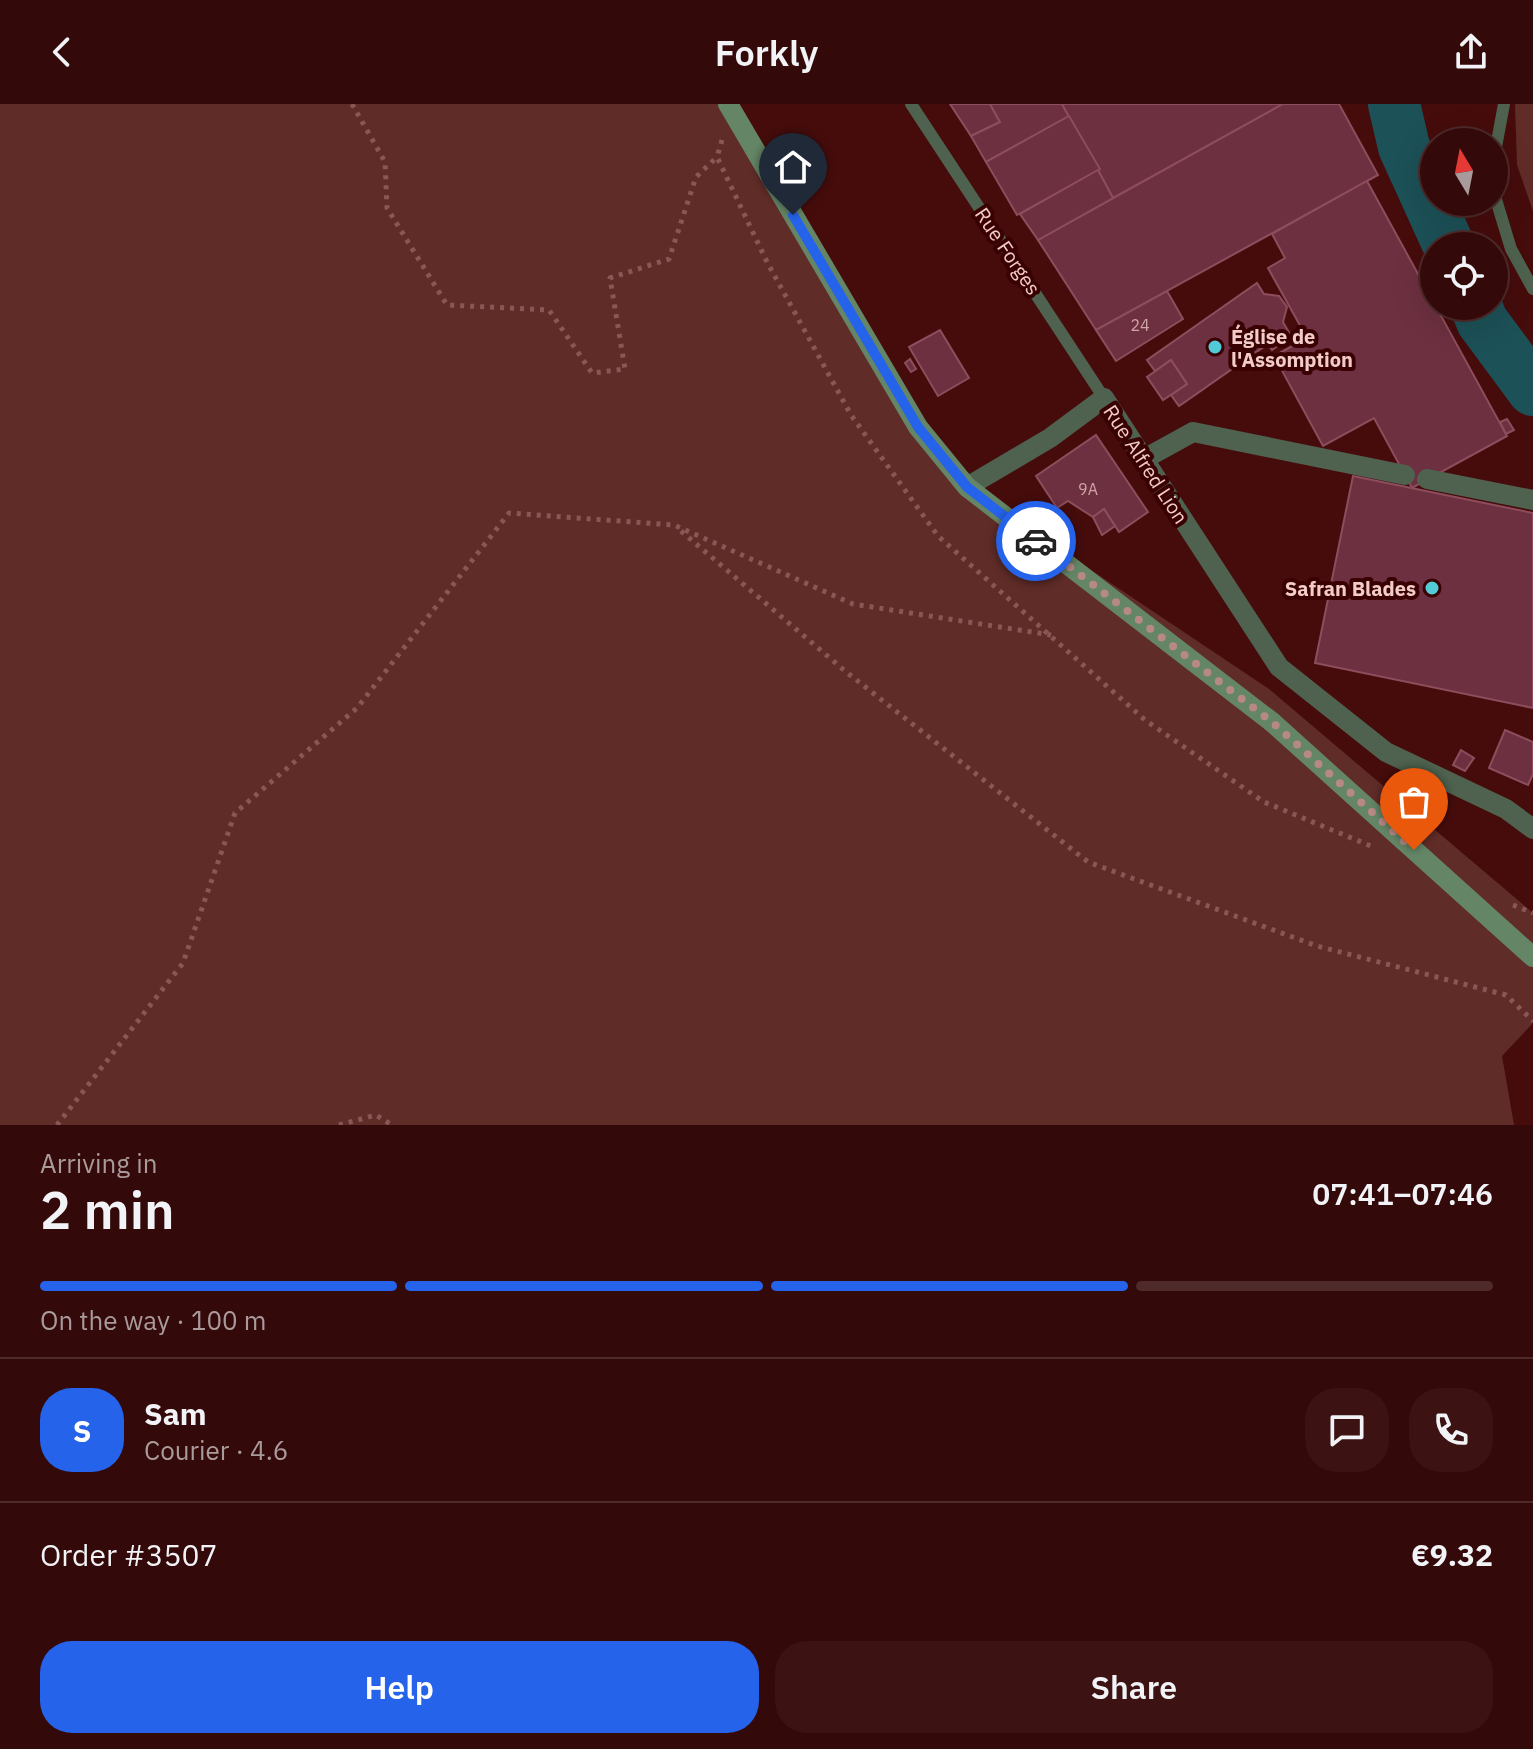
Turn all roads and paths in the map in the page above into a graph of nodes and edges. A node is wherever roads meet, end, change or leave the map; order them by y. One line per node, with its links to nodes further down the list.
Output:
1 (352, 104): 6 (path)
2 (728, 104): 13 (main road)
3 (911, 104): 9 (lane, Rue Forges)
4 (1504, 104): 5 (lane)
5 (1500, 128)
6 (717, 157)
7 (1501, 216): 8 (lane)
8 (1533, 289)
9 (1104, 398): 10 (street, Rue Alfred Lion); 13 (street, Rue Alfred Lion)
10 (1144, 459): 11 (street); 17 (street, Rue Alfred Lion)
11 (1405, 475)
12 (1427, 479): 14 (street)
13 (967, 487): 18 (main road, bridge)
14 (1533, 500)
15 (674, 525): 16 (path); 19 (path); 20 (path)
16 (1051, 635)
17 (1533, 829)
18 (1533, 957)
19 (1533, 1021)
20 (57, 1125)
21 (339, 1125): 22 (path)
22 (392, 1125)

